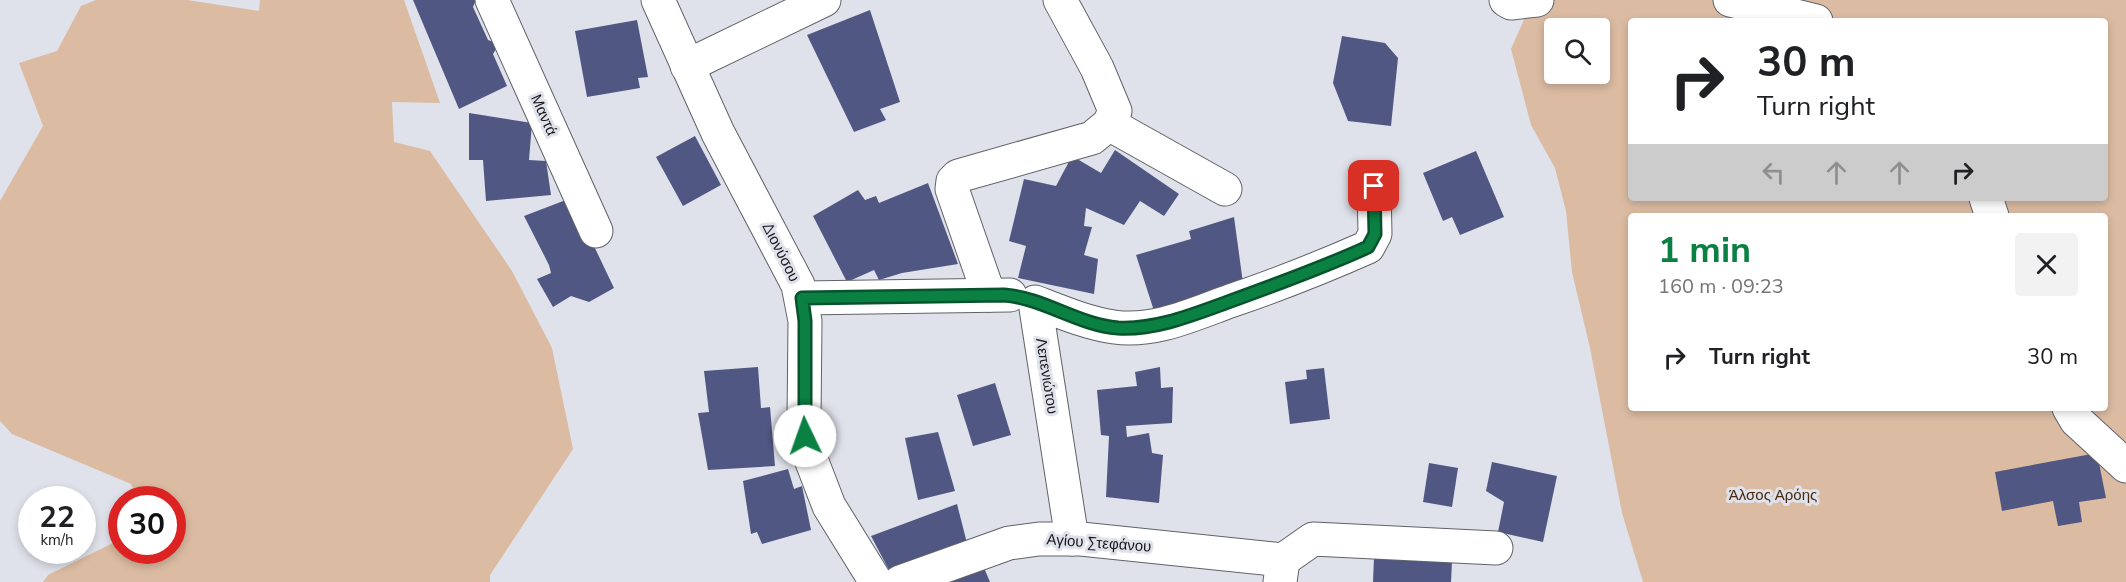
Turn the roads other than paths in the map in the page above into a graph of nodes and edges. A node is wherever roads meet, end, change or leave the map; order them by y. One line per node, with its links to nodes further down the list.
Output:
1 (492, 0): 13 (street, Μαντά)
2 (658, 0): 9 (street, Διονύσου)
3 (824, 0): 9 (street)
4 (1506, 0): 5 (street)
5 (1537, 0)
6 (1730, 0): 8 (street)
7 (1070, 3): 10 (street)
8 (1804, 18)
9 (687, 66): 15 (street, Διονύσου)
10 (1109, 124): 12 (street); 14 (street)
11 (1374, 186): 16 (street)
12 (1225, 189)
13 (596, 231)
14 (989, 295): 15 (street); 16 (street)
15 (802, 298): 22 (street, Διονύσου)
16 (1035, 302): 19 (street, Λεπενιώτου)
17 (2071, 411): 18 (street)
18 (2126, 466)
19 (1072, 539): 21 (street, Αγίου Στεφάνου); 23 (street, Αγίου Στεφάνου)
20 (1496, 548): 21 (street)
21 (1282, 571)
22 (876, 582)
23 (900, 582)

